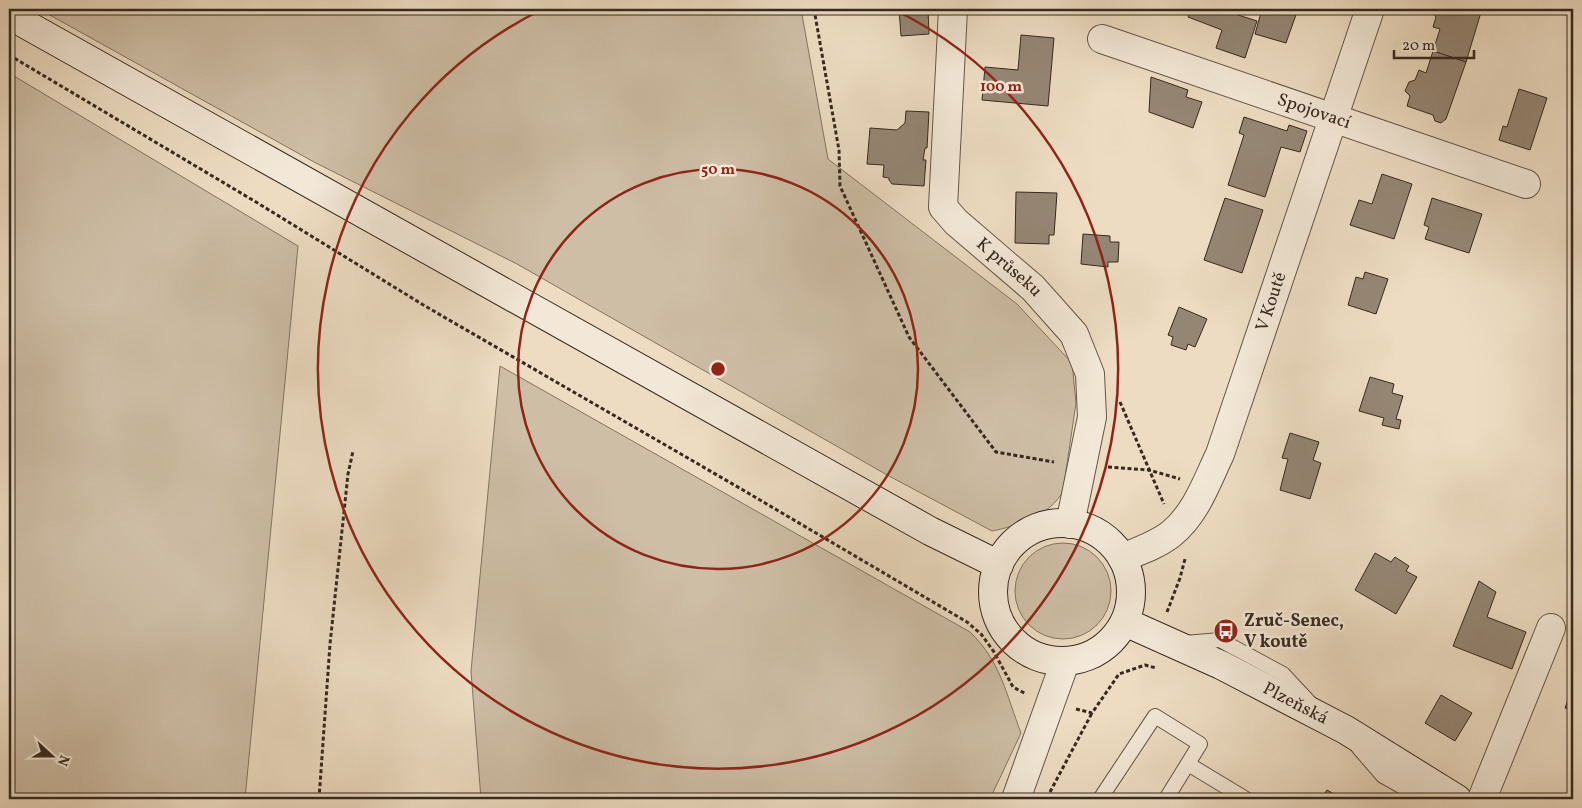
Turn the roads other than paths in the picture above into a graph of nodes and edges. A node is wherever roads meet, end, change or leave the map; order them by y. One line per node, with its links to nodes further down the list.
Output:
1 (953, 9): 7 (street, K průseku)
2 (1370, 9): 5 (street, V Koutě)
3 (9, 15): 9 (street)
4 (1102, 38): 5 (street, Spojovací)
5 (1333, 118): 6 (street, Spojovací); 8 (street, V Koutě)
6 (1526, 184)
7 (1070, 524): 8 (street); 9 (street)
8 (1122, 558): 10 (street)
9 (999, 565): 12 (street)
10 (1125, 622): 12 (street); 13 (street, Plzeňská)
11 (1551, 628): 21 (street)
12 (1065, 662): 15 (street)
13 (1332, 722): 19 (lane); 20 (street, Plzeňská)
14 (1188, 764): 16 (lane); 17 (lane); 18 (lane)
15 (1016, 799)
16 (1100, 799)
17 (1166, 799)
18 (1246, 799)
19 (1424, 799)
20 (1457, 799)
21 (1482, 799)

